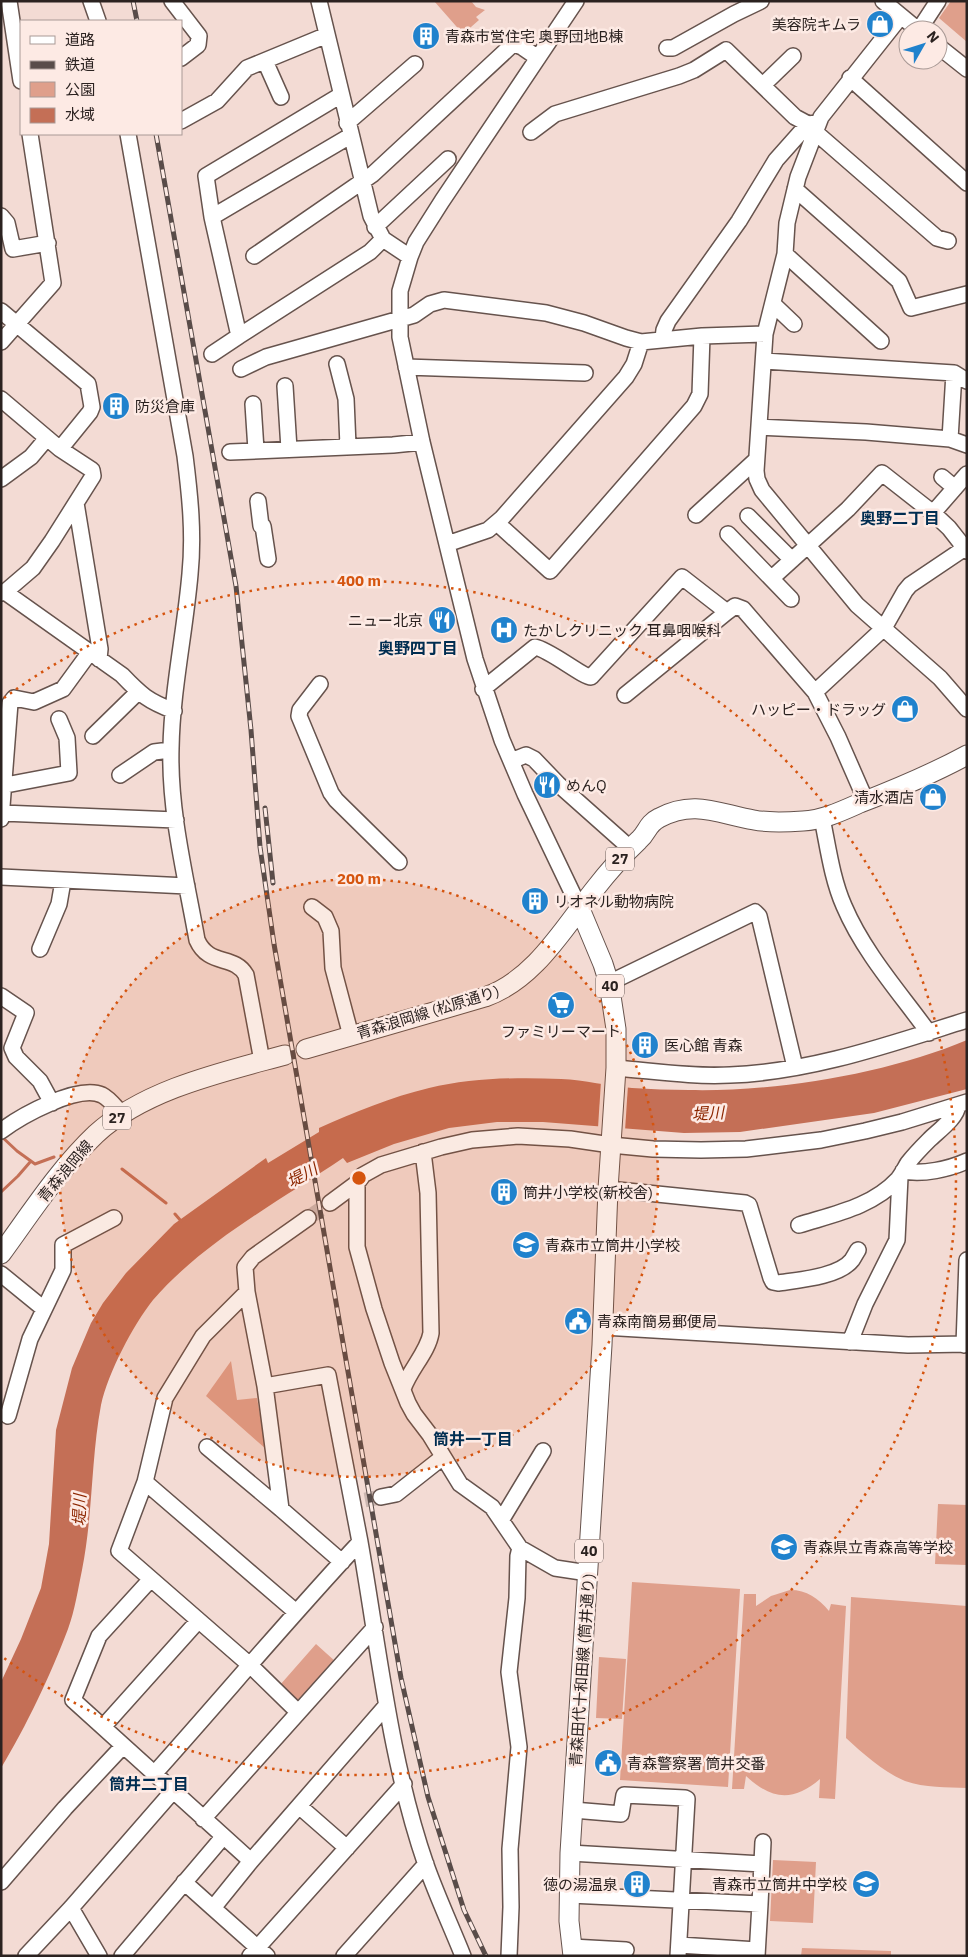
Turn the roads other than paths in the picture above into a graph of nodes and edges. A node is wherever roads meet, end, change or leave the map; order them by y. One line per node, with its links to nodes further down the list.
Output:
1 (9, 1): 15 (street)
2 (91, 1): 10 (street)
3 (172, 1): 18 (street)
4 (319, 1): 13 (street)
5 (576, 1): 19 (street)
6 (761, 1): 14 (street)
7 (883, 1): 9 (street)
8 (938, 1): 12 (street)
9 (901, 16): 11 (street); 24 (street)
10 (98, 20)
11 (906, 20)
12 (926, 20)
13 (327, 35): 20 (street); 26 (street)
14 (667, 48)
15 (9, 51): 23 (street)
16 (948, 54): 22 (street)
17 (793, 56): 25 (street)
18 (182, 57)
19 (538, 58): 35 (street); 45 (street)
20 (265, 61): 27 (street); 28 (street)
21 (414, 64): 30 (street)
22 (967, 69)
23 (20, 78)
24 (850, 78): 29 (street); 36 (street)
25 (763, 85): 29 (street); 31 (street)
26 (341, 95): 30 (street); 39 (street)
27 (281, 97)
28 (182, 120)
29 (813, 126): 37 (street); 41 (street); 55 (street)
30 (348, 130): 35 (street); 39 (street)
31 (531, 132)
32 (30, 135): 42 (street)
33 (128, 135): 108 (street)
34 (448, 159): 40 (street)
35 (361, 182): 40 (street); 44 (street)
36 (967, 182)
37 (795, 189): 43 (street); 46 (street)
38 (1, 216): 42 (street)
39 (212, 216): 53 (street)
40 (379, 233): 45 (street); 53 (street)
41 (948, 241)
42 (48, 243): 50 (street)
43 (785, 254): 47 (street); 56 (street)
44 (254, 256)
45 (410, 257): 49 (street)
46 (967, 294)
47 (772, 304): 51 (street); 52 (street)
48 (1, 311): 50 (street)
49 (399, 320): 58 (street); 62 (street); 63 (street)
50 (17, 324): 57 (street); 75 (street)
51 (794, 324)
52 (765, 334): 54 (street); 60 (street)
53 (239, 336): 59 (street)
54 (702, 336): 55 (street); 89 (street)
55 (663, 338): 58 (street)
56 (881, 341)
57 (1, 342)
58 (641, 342): 89 (street)
59 (212, 354)
60 (764, 361): 65 (street); 69 (street)
61 (338, 364): 73 (street)
62 (406, 367): 64 (street); 72 (street)
63 (241, 370)
64 (585, 373)
65 (960, 377): 71 (street)
66 (285, 386): 76 (street)
67 (1, 399): 70 (street)
68 (253, 404): 77 (street)
69 (759, 427): 71 (street); 79 (street)
70 (48, 438): 75 (street); 82 (street)
71 (950, 439): 74 (street)
72 (422, 442): 73 (street); 91 (street)
73 (348, 446): 76 (street)
74 (967, 446)
75 (60, 448): 85 (street)
76 (289, 449): 77 (street)
77 (256, 450): 78 (street)
78 (230, 452)
79 (756, 460): 87 (street); 92 (street)
80 (967, 474): 83 (street)
81 (942, 477): 83 (street)
82 (1, 480)
83 (955, 488): 86 (street)
84 (258, 500): 94 (street)
85 (76, 503): 97 (street); 101 (street)
86 (933, 513): 92 (street); 93 (street)
87 (696, 515)
88 (748, 516): 95 (street)
89 (497, 523): 91 (street)
90 (728, 534): 96 (street)
91 (447, 544): 103 (street)
92 (809, 545): 95 (street); 100 (street)
93 (966, 549): 100 (street)
94 (268, 559)
95 (792, 560): 96 (street)
96 (772, 578): 98 (street)
97 (3, 593): 101 (street)
98 (791, 599)
99 (727, 612): 103 (street); 105 (street); 106 (street)
100 (884, 628): 105 (street); 107 (street)
101 (94, 656): 104 (street); 115 (street)
102 (320, 684): 122 (street)
103 (484, 689): 113 (street)
104 (138, 692): 108 (street); 110 (street)
105 (815, 692): 116 (street)
106 (625, 695)
107 (967, 710)
108 (174, 712): 111 (street)
109 (59, 719): 115 (street)
110 (93, 736)
111 (170, 750): 114 (street); 120 (street)
112 (967, 755): 116 (main road, 青森浪岡線 (松原通り) / 27)
113 (511, 761): 121 (street); 127 (street)
114 (120, 776)
115 (2, 786): 117 (street)
116 (866, 801): 118 (main road, 青森浪岡線 (松原通り) / 27)
117 (2, 813): 119 (street); 120 (street)
118 (822, 818): 121 (main road, 青森浪岡線 (松原通り) / 27); 132 (street)
119 (1, 819)
120 (176, 820): 125 (street)
121 (630, 848): 127 (main road, 青森浪岡線 (松原通り) / 27)
122 (399, 862)
123 (1, 877): 124 (street)
124 (63, 881): 125 (street); 128 (street)
125 (187, 886): 136 (street)
126 (312, 907): 133 (street)
127 (580, 909): 129 (main road, 青森田代十和田線 (筒井通り) / 40); 133 (main road, 青森浪岡線 (松原通り) / 27)
128 (40, 949)
129 (609, 983): 137 (street); 138 (main road, 青森田代十和田線 (筒井通り) / 40)
130 (1, 996): 139 (street)
131 (967, 1020): 132 (street)
132 (929, 1033): 137 (street)
133 (351, 1036): 134 (main road, 青森浪岡線 (松原通り) / 27)
134 (306, 1049)
135 (285, 1055): 136 (main road, 青森浪岡線 / 27)
136 (262, 1062): 141 (main road, 青森浪岡線 / 27)
137 (796, 1066): 138 (street)
138 (616, 1071): 143 (main road, 青森田代十和田線 (筒井通り) / 40)
139 (52, 1103): 141 (street); 142 (street)
140 (962, 1104): 143 (street); 146 (street)
141 (122, 1114): 154 (main road, 青森浪岡線 / 27)
142 (4, 1124)
143 (611, 1142): 144 (street); 148 (main road, 青森田代十和田線 (筒井通り) / 40)
144 (423, 1152): 147 (street); 163 (street)
145 (967, 1160): 146 (street)
146 (902, 1174): 152 (street); 160 (street)
147 (358, 1183): 149 (street); 163 (street)
148 (608, 1189): 153 (street); 159 (main road, 青森田代十和田線 (筒井通り) / 40)
149 (330, 1203)
150 (114, 1218): 158 (street)
151 (308, 1218): 157 (street)
152 (799, 1225)
153 (858, 1250)
154 (1, 1254)
155 (967, 1260): 161 (street)
156 (1, 1274): 158 (street)
157 (247, 1292): 162 (street); 168 (street)
158 (44, 1309): 164 (street)
159 (603, 1327): 160 (street); 175 (main road, 青森田代十和田線 (筒井通り) / 40)
160 (850, 1342): 161 (street)
161 (965, 1344)
162 (265, 1386): 170 (street); 172 (street)
163 (403, 1389): 167 (street)
164 (8, 1416)
165 (207, 1446): 170 (street)
166 (543, 1451): 171 (street)
167 (443, 1457): 169 (street); 171 (street)
168 (146, 1482): 176 (street); 177 (street)
169 (381, 1497)
170 (280, 1509): 174 (street)
171 (502, 1519): 173 (street)
172 (360, 1542): 174 (street); 179 (street)
173 (520, 1548): 175 (street); 216 (street)
174 (342, 1562): 177 (street)
175 (588, 1573): 189 (main road, 青森田代十和田線 (筒井通り) / 40)
176 (151, 1579): 178 (street); 183 (street)
177 (296, 1612): 180 (street)
178 (198, 1621): 180 (street); 183 (street)
179 (375, 1627): 181 (street); 182 (street)
180 (250, 1666): 182 (street); 185 (street)
181 (386, 1706): 186 (street); 188 (street)
182 (298, 1712): 190 (street)
183 (103, 1727): 184 (street)
184 (123, 1746): 185 (street); 199 (street)
185 (154, 1774): 187 (street)
186 (404, 1784): 193 (street); 197 (street)
187 (173, 1791): 190 (street); 204 (street)
188 (299, 1806): 193 (street); 196 (street)
189 (573, 1810): 194 (main road, 青森田代十和田線 (筒井通り) / 40); 195 (street)
190 (203, 1820): 191 (street)
191 (223, 1837): 196 (street); 200 (street)
192 (763, 1842): 198 (street)
193 (347, 1848): 209 (street)
194 (570, 1853): 195 (street); 201 (main road, 青森田代十和田線 (筒井通り) / 40)
195 (684, 1860): 198 (street); 202 (street)
196 (251, 1861): 205 (street)
197 (426, 1864): 210 (street); 215 (street)
198 (762, 1864): 203 (street)
199 (1, 1882)
200 (184, 1882): 205 (street); 214 (street)
201 (570, 1895): 202 (street); 208 (main road, 青森田代十和田線 (筒井通り) / 40)
202 (682, 1900): 203 (street); 207 (street)
203 (760, 1904): 211 (street)
204 (70, 1908): 212 (street); 213 (street)
205 (213, 1908): 209 (street)
206 (626, 1950): 208 (street)
207 (678, 1950): 211 (street)
208 (572, 1951)
209 (258, 1953)
210 (353, 1953)
211 (757, 1953)
212 (26, 1956)
213 (99, 1956)
214 (122, 1956)
215 (464, 1956)
216 (509, 1956)

